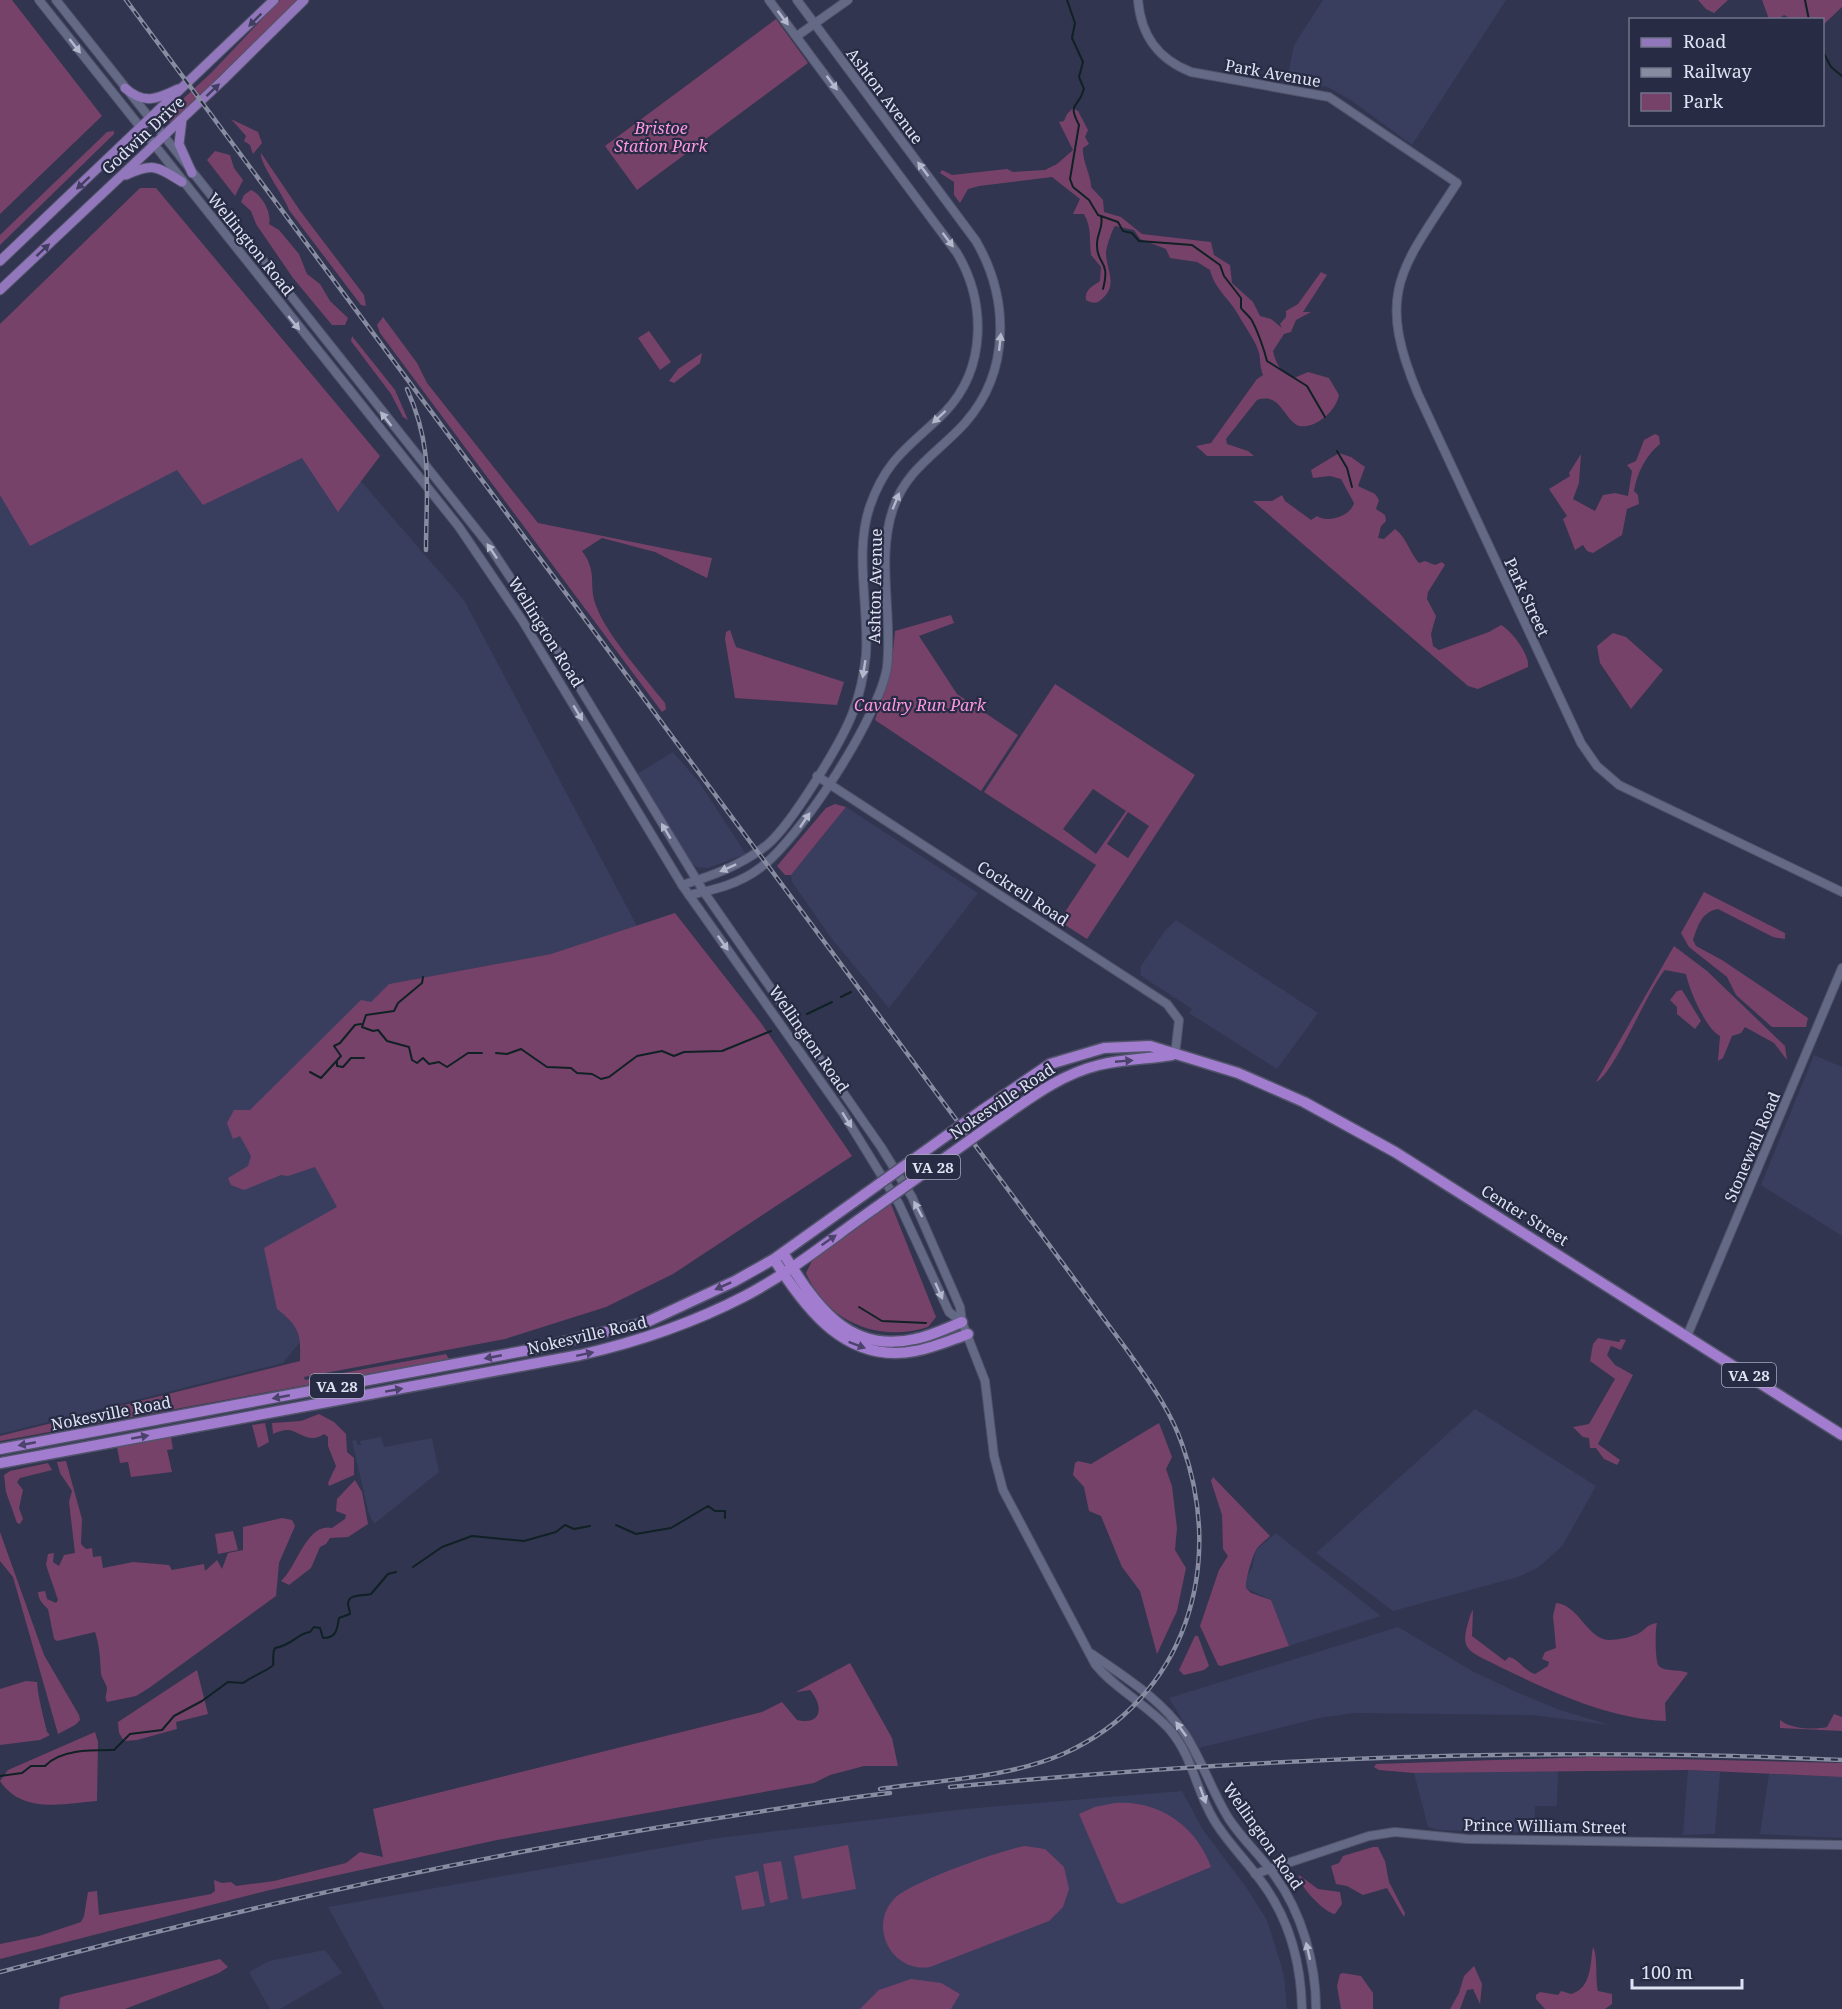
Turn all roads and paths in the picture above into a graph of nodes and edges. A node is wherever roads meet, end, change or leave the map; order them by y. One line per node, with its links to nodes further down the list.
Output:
1 (39, 0): 15 (main road, Wellington Road, one-way to 15)
2 (56, 0): 12 (main road, Wellington Road)
3 (274, 0): 11 (main road, Godwin Drive, one-way to 11)
4 (304, 0): 14 (main road, Godwin Drive, one-way to 4)
5 (769, 0): 10 (street, Ashton Avenue, one-way to 10)
6 (797, 0): 9 (street, Ashton Avenue)
7 (848, 0): 9 (street)
8 (1138, 0): 21 (street, Park Avenue)
9 (815, 24): 10 (street); 25 (street, Ashton Avenue, one-way to 9)
10 (797, 36): 24 (street, Ashton Avenue, one-way to 24)
11 (188, 84): 12 (main road); 13 (main road, Godwin Drive)
12 (125, 88): 13 (main road, Wellington Road)
13 (151, 118): 15 (main road, Godwin Drive); 16 (main road, Wellington Road)
14 (182, 118): 16 (main road, Godwin Drive); 18 (main road)
15 (141, 128): 17 (main road, Wellington Road); 22 (main road, Godwin Drive, one-way to 22)
16 (165, 135): 17 (main road, Godwin Drive); 18 (main road, Wellington Road)
17 (155, 144): 19 (main road, Godwin Drive); 20 (main road, Wellington Road)
18 (192, 173): 26 (main road, Wellington Road, one-way to 18)
19 (119, 178): 20 (main road); 23 (main road, Godwin Drive, one-way to 19)
20 (182, 182): 27 (main road, Wellington Road, one-way to 27)
21 (1456, 183): 29 (street, Park Street)
22 (0, 261)
23 (0, 290)
24 (817, 776): 25 (street, Cockrell Road); 26 (street, Ashton Avenue, one-way to 26)
25 (829, 783): 28 (street, Ashton Avenue, one-way to 25); 32 (street, Cockrell Road)
26 (696, 881): 27 (street, Ashton Avenue); 28 (main road, Wellington Road)
27 (682, 885): 30 (main road, Wellington Road)
28 (704, 892): 30 (street, Ashton Avenue); 35 (main road, Wellington Road, one-way to 28)
29 (1842, 892)
30 (689, 895): 35 (main road, Wellington Road, one-way to 35)
31 (1842, 968): 37 (street, Stonewall Road)
32 (1175, 1055): 33 (highway, Nokesville Road / VA 28, bridge); 34 (highway, Nokesville Road / VA 28, one-way to 32, bridge); 37 (highway, Center Street / VA 28)
33 (779, 1256): 34 (highway); 38 (highway, Nokesville Road / VA 28, one-way to 38)
34 (787, 1270): 35 (highway); 36 (highway, one-way to 36); 40 (highway, Nokesville Road / VA 28, one-way to 34)
35 (962, 1322): 36 (main road, Wellington Road)
36 (968, 1334): 43 (main road, Wellington Road)
37 (1687, 1336): 39 (highway, Center Street / VA 28)
38 (109, 1429): 40 (highway); 41 (highway, Nokesville Road / VA 28, one-way to 41)
39 (1842, 1435)
40 (111, 1442): 42 (highway, Nokesville Road / VA 28)
41 (0, 1449)
42 (0, 1463)
43 (1092, 1653): 45 (main road, Wellington Road, one-way to 43); 46 (main road, Wellington Road, one-way to 46)
44 (1842, 1845): 45 (street, Prince William Street)
45 (1271, 1870): 46 (street, Prince William Street); 48 (main road, Wellington Road, one-way to 45)
46 (1256, 1874): 47 (main road, Wellington Road)
47 (1302, 2009)
48 (1316, 2009)

